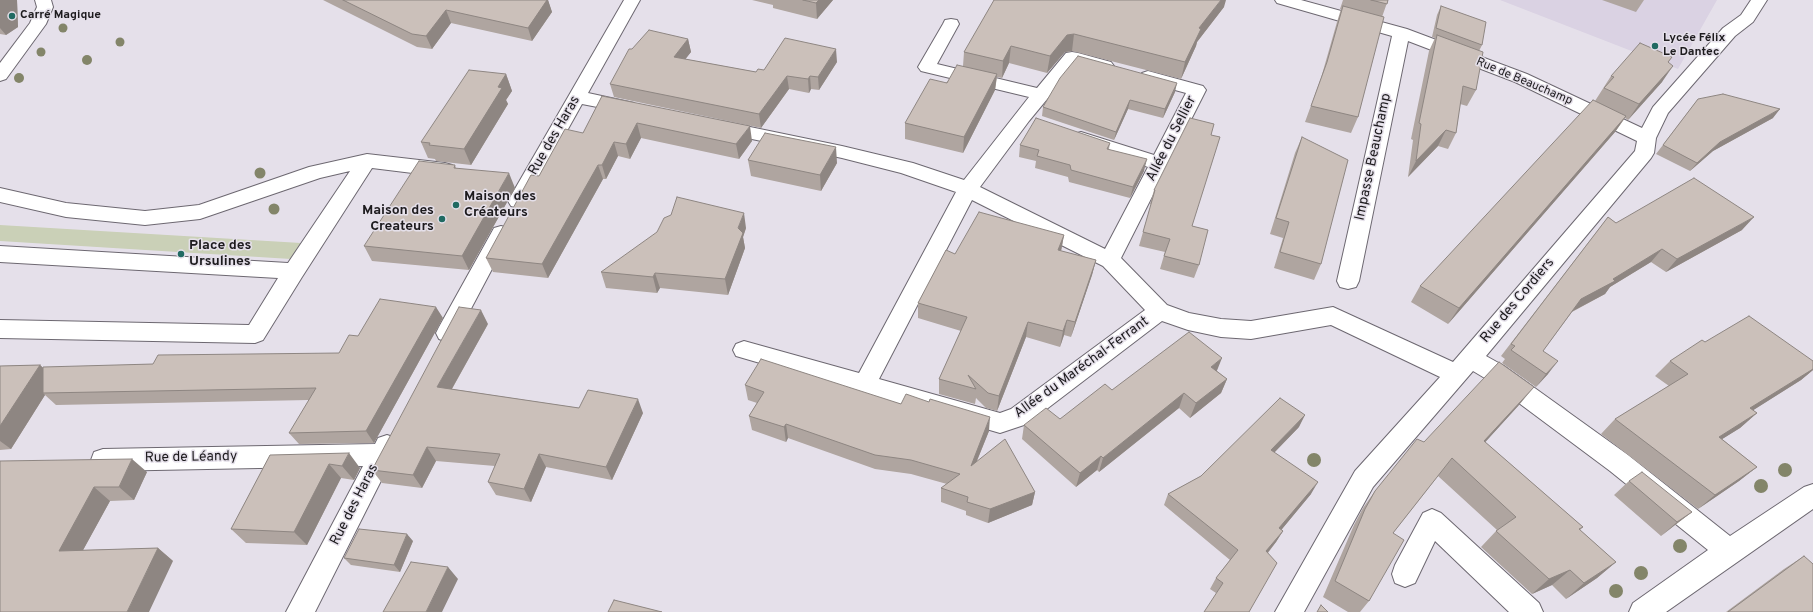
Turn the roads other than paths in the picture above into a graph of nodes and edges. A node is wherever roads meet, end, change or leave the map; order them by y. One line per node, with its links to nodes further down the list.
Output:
1 (43, 0): 7 (street)
2 (632, 0): 9 (street, Rue des Haras)
3 (1283, 0): 6 (street, Rue de Beauchamp)
4 (1759, 0): 15 (street, Rue des Cordiers)
5 (951, 24): 8 (street)
6 (1401, 33): 15 (street, Rue de Beauchamp); 26 (street, Impasse Beauchamp)
7 (0, 75)
8 (1040, 94): 11 (street, Allée du Sellier); 17 (street, Allée du Sellier)
9 (578, 97): 10 (street); 20 (street, Rue des Haras)
10 (648, 112)
11 (1022, 117): 13 (street); 21 (street, Allée du Sellier)
12 (702, 123): 21 (street)
13 (1043, 124)
14 (1065, 132): 17 (street)
15 (1648, 138): 31 (street, Rue des Cordiers)
16 (367, 161): 18 (street); 22 (street); 25 (street)
17 (1159, 164): 24 (street, Allée du Sellier)
18 (460, 172)
19 (507, 177): 20 (street)
20 (530, 180): 30 (street, Rue des Haras)
21 (968, 189): 24 (street); 32 (street)
22 (0, 195)
23 (0, 254): 25 (street)
24 (1110, 260): 27 (street)
25 (294, 271): 28 (street)
26 (1348, 281)
27 (1159, 311): 31 (street); 32 (street, Allée du Maréchal-Ferrant)
28 (0, 328)
29 (744, 350): 32 (street, Allée du Maréchal-Ferrant)
30 (438, 351)
31 (1463, 366): 37 (street); 40 (street, Rue des Cordiers)
32 (865, 384)
33 (397, 427): 34 (street, Rue des Haras)
34 (382, 455): 35 (street, Rue de Léandy); 39 (street, Rue des Haras)
35 (80, 460)
36 (1813, 495): 37 (street)
37 (1729, 551): 42 (street)
38 (1405, 574): 41 (street)
39 (300, 612)
40 (1288, 612)
41 (1529, 612)
42 (1643, 612)

